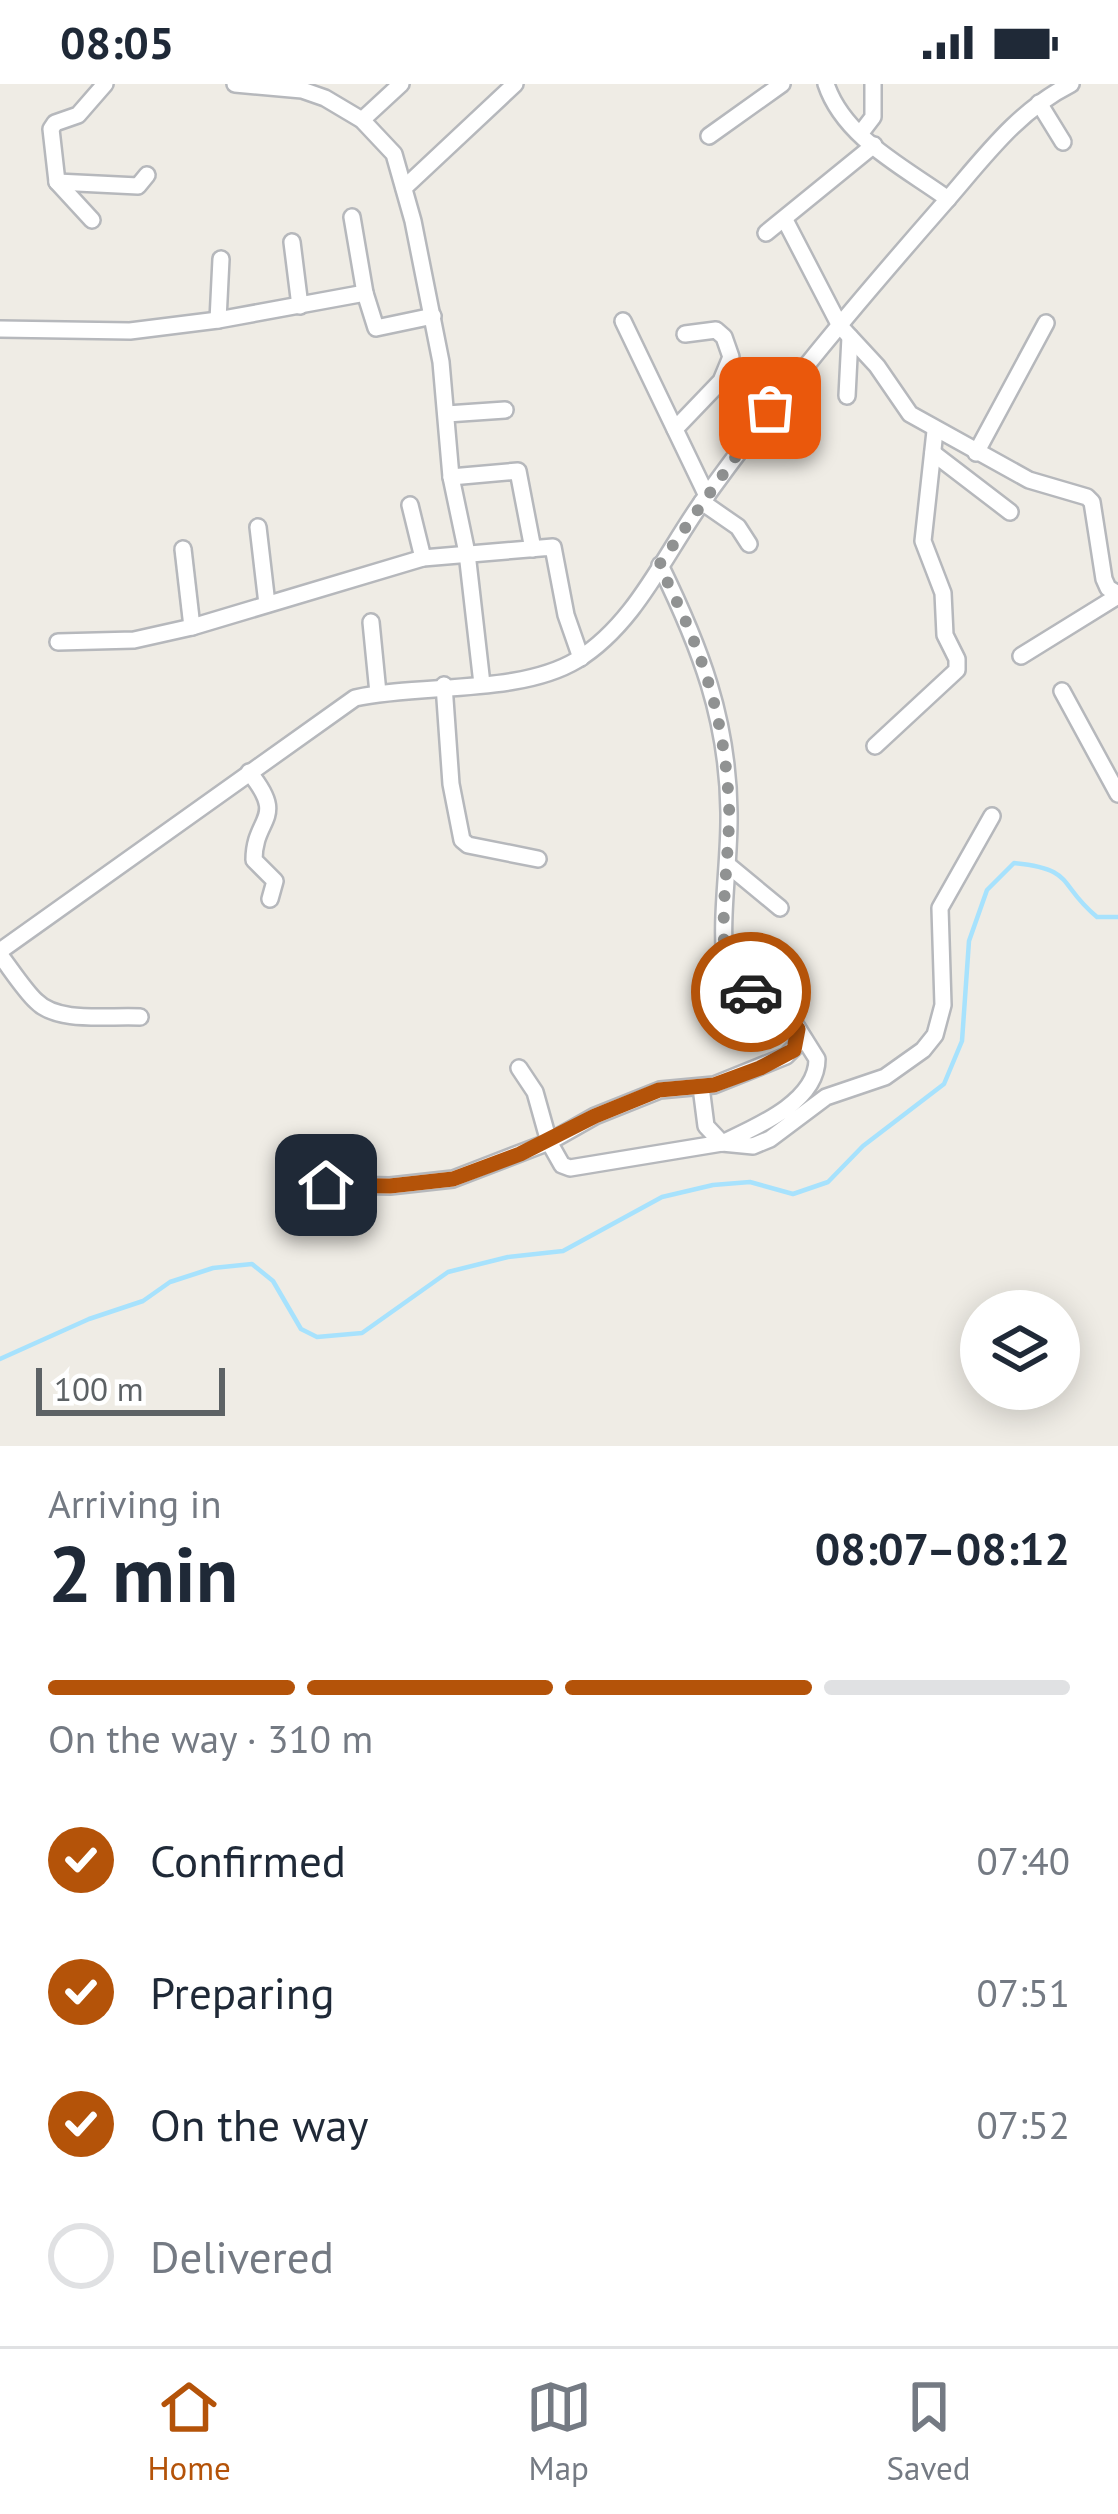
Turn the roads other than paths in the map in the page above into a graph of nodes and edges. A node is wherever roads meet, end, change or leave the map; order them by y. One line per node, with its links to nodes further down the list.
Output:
1 (105, 84): 16 (street)
2 (235, 84): 10 (street)
3 (400, 84): 10 (street)
4 (515, 84): 17 (street)
5 (782, 84): 12 (street)
6 (826, 84): 11 (street)
7 (873, 84): 11 (street)
8 (1071, 84): 9 (street)
9 (1039, 95): 13 (street); 18 (street)
10 (362, 121): 17 (street)
11 (860, 134): 14 (street)
12 (709, 136)
13 (1063, 142)
14 (874, 145): 18 (street); 21 (street)
15 (147, 176): 16 (street)
16 (57, 182): 20 (street)
17 (404, 188): 27 (street)
18 (948, 200): 32 (street)
19 (352, 218): 25 (street)
20 (92, 220)
21 (785, 220): 22 (street); 32 (street)
22 (766, 233)
23 (292, 242): 26 (street)
24 (221, 259): 28 (street)
25 (365, 293): 26 (street); 27 (street)
26 (300, 306): 28 (street)
27 (433, 316): 36 (street)
28 (218, 320): 31 (street)
29 (623, 321): 37 (street)
30 (1046, 323): 40 (street)
31 (0, 329)
32 (845, 331): 34 (street); 38 (street); 42 (street)
33 (685, 334): 37 (street)
34 (848, 396)
35 (505, 410): 36 (street)
36 (447, 415): 41 (street)
37 (675, 429): 42 (street)
38 (935, 430): 39 (street); 40 (street)
39 (933, 453): 44 (street); 63 (street)
40 (976, 453): 52 (street)
41 (451, 477): 48 (street); 49 (street)
42 (705, 499): 46 (street); 51 (street)
43 (410, 505): 50 (street)
44 (1010, 512)
45 (258, 527): 53 (street)
46 (749, 544)
47 (184, 549): 55 (street)
48 (533, 549): 49 (street); 58 (street)
49 (467, 553): 50 (street); 59 (street)
50 (423, 558): 53 (street)
51 (659, 565): 58 (street); 68 (street)
52 (1118, 595): 57 (street)
53 (267, 604): 55 (street)
54 (371, 622): 62 (street)
55 (192, 627): 56 (street)
56 (58, 642)
57 (1021, 656)
58 (581, 658): 59 (street)
59 (482, 684): 60 (street)
60 (444, 685): 62 (street); 67 (street)
61 (1062, 691): 65 (street)
62 (378, 693): 64 (street)
63 (874, 746)
64 (249, 772): 69 (street); 71 (street)
65 (1118, 794)
66 (992, 816): 77 (street)
67 (538, 859)
68 (728, 865): 70 (street); 73 (street)
69 (270, 899)
70 (780, 908)
71 (0, 953): 72 (street)
72 (140, 1017)
73 (798, 1029): 75 (street); 77 (street)
74 (519, 1068): 76 (street)
75 (701, 1087): 76 (street); 77 (street)
76 (549, 1142): 77 (street); 78 (street)
77 (722, 1143)
78 (298, 1184)

